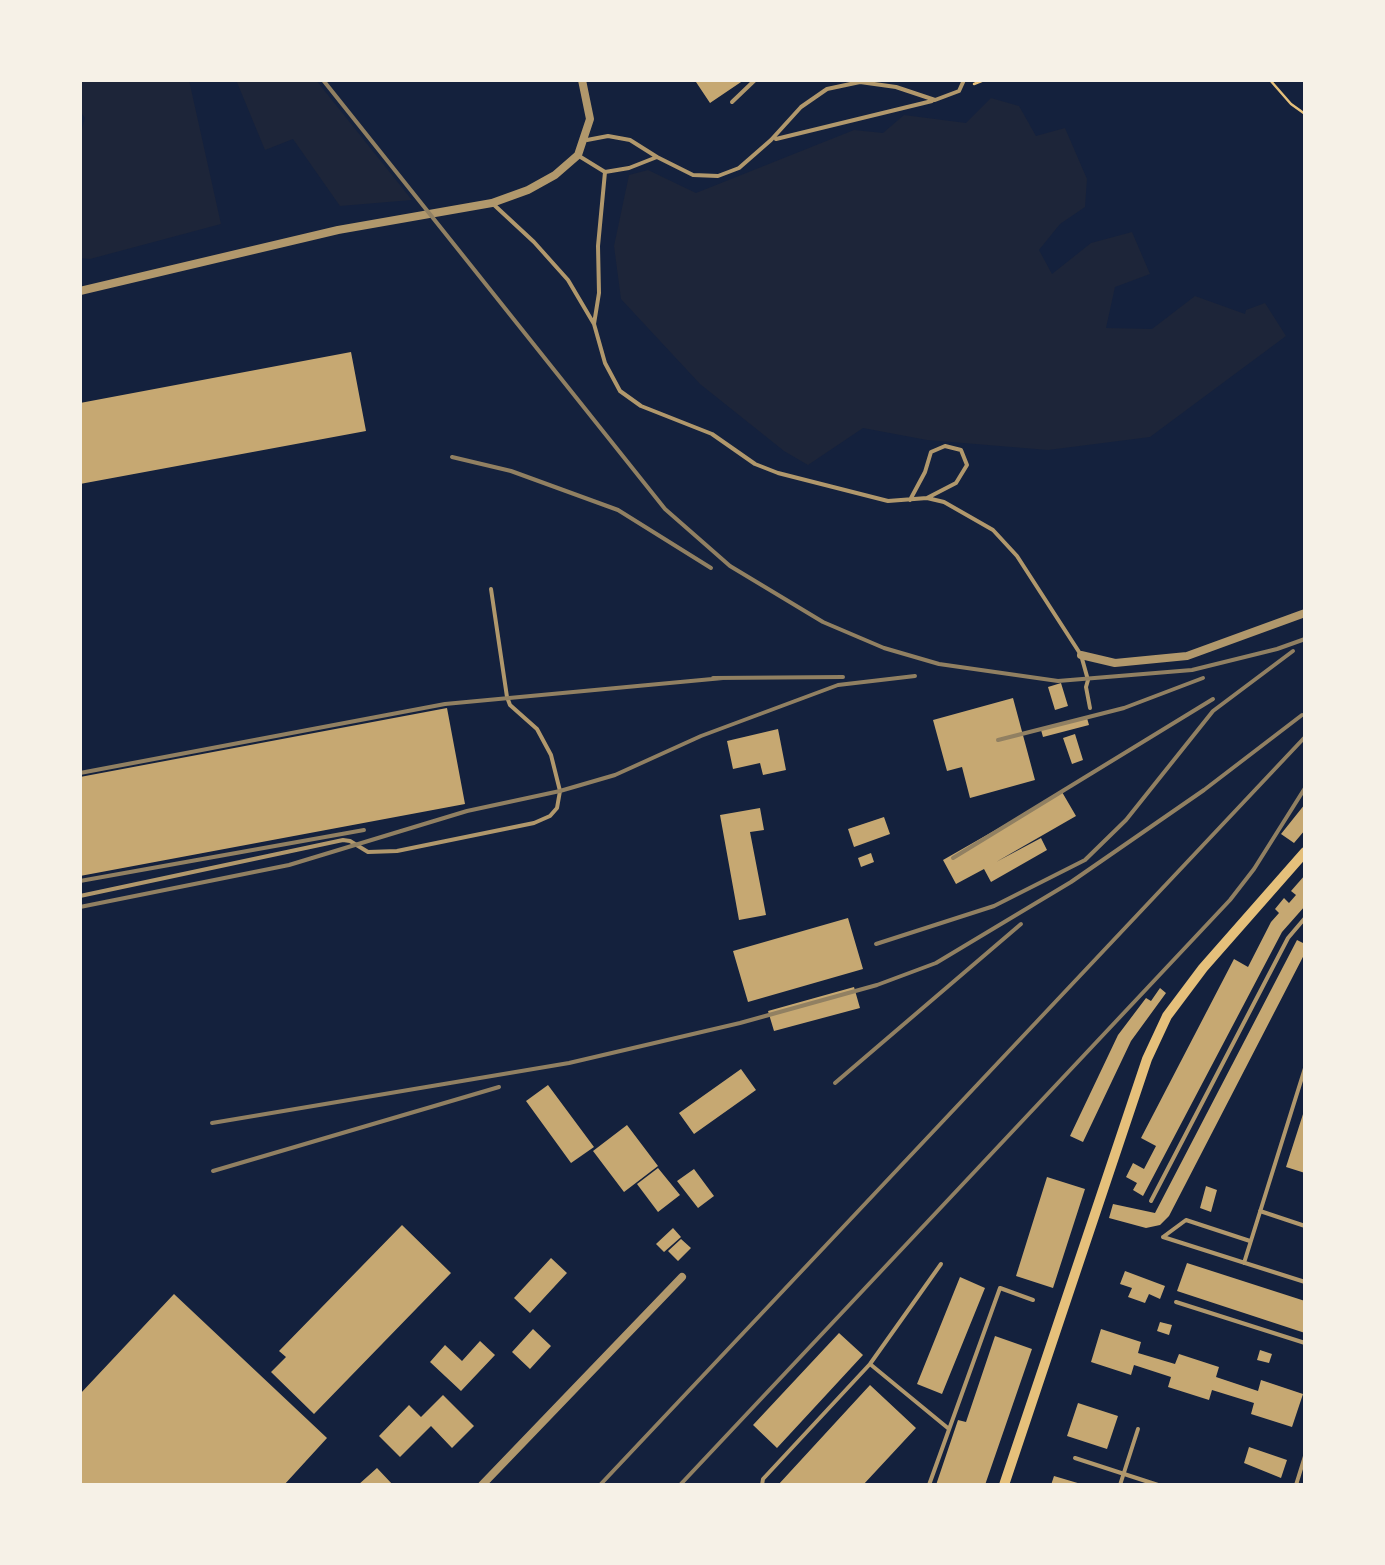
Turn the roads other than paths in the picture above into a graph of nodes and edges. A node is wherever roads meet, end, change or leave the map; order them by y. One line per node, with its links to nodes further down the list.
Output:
1 (756, 80): 5 (lane)
2 (964, 80): 4 (lane)
3 (586, 81): 6 (street)
4 (935, 100): 7 (lane); 7 (lane)
5 (732, 102)
6 (585, 140): 8 (street); 9 (lane)
7 (772, 140): 9 (lane)
8 (578, 155): 10 (lane); 11 (street)
9 (656, 157): 10 (lane)
10 (605, 172): 13 (lane)
11 (492, 204): 12 (street); 13 (lane)
12 (80, 291)
13 (594, 324): 15 (lane)
14 (927, 498): 15 (lane); 15 (lane); 18 (lane)
15 (910, 500)
16 (491, 589): 21 (lane)
17 (1305, 613): 18 (street)
18 (1081, 655): 19 (lane)
19 (1090, 708)
20 (1305, 852): 46 (main road)
21 (80, 896)
22 (1305, 918): 23 (lane)
23 (1298, 925): 24 (lane); 26 (lane)
24 (1305, 933)
25 (1305, 1068): 27 (lane)
26 (1151, 1201)
27 (1260, 1212): 28 (lane); 29 (lane)
28 (1305, 1226)
29 (1251, 1241): 30 (lane); 30 (lane)
30 (1244, 1262): 33 (lane)
31 (942, 1264): 37 (lane)
32 (682, 1277): 43 (street)
33 (1305, 1282)
34 (1033, 1300): 38 (lane)
35 (1176, 1302): 36 (lane)
36 (1305, 1343)
37 (870, 1364): 38 (lane); 44 (lane)
38 (949, 1429): 45 (lane)
39 (1138, 1429): 42 (lane)
40 (1305, 1456): 49 (lane)
41 (1075, 1458): 42 (lane)
42 (1124, 1474): 47 (lane); 48 (lane)
43 (482, 1485)
44 (762, 1485)
45 (929, 1485)
46 (1004, 1485)
47 (1120, 1485)
48 (1158, 1485)
49 (1296, 1485)

